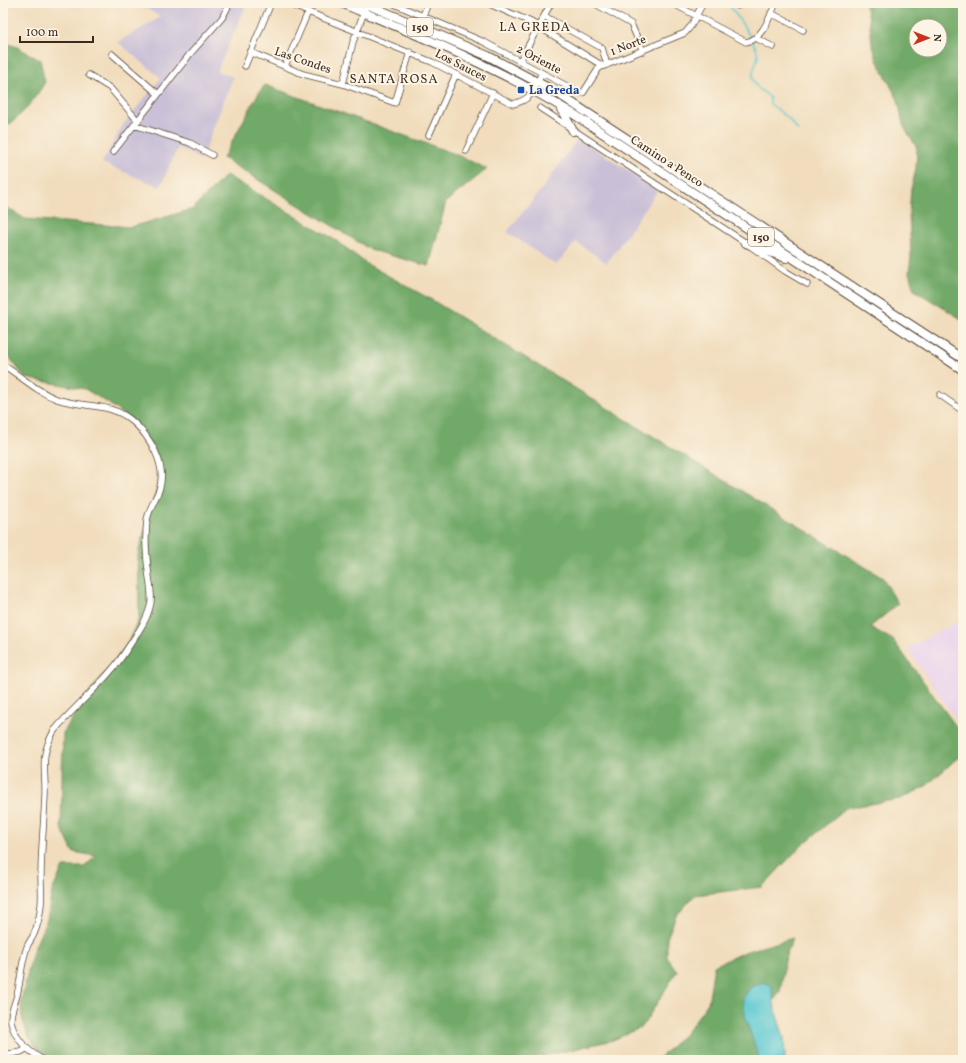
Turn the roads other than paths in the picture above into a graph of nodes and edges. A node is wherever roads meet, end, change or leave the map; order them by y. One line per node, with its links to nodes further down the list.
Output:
1 (230, 3): 41 (street)
2 (271, 3): 26 (street)
3 (286, 3): 14 (street, Los Sauces)
4 (341, 3): 15 (highway, Camino a Penco / 150)
5 (392, 3): 17 (street, 2 Oriente)
6 (428, 3): 17 (street)
7 (487, 3): 20 (street)
8 (551, 3): 18 (street)
9 (594, 3): 25 (street)
10 (672, 3): 19 (street)
11 (703, 3): 19 (street)
12 (776, 3): 16 (street)
13 (365, 4): 15 (street); 36 (highway, Camino a Penco / 150)
14 (308, 12): 22 (street, Los Sauces); 31 (street)
15 (364, 13): 22 (street); 38 (highway, Camino a Penco / 150)
16 (771, 13): 21 (street); 23 (street)
17 (423, 16): 29 (street, 2 Oriente)
18 (544, 16): 20 (street); 32 (street)
19 (697, 16): 23 (street); 25 (street, 1 Norte)
20 (538, 27): 29 (street); 32 (street)
21 (803, 30)
22 (356, 32): 27 (street, Los Sauces); 37 (street)
23 (753, 39): 24 (street)
24 (773, 47)
25 (643, 51): 32 (street, 1 Norte)
26 (250, 52): 30 (street); 31 (street, Las Condes)
27 (410, 52): 34 (street, Los Sauces); 37 (street, Las Condes)
28 (112, 54): 41 (street)
29 (520, 60): 33 (street, 2 Oriente)
30 (245, 66)
31 (285, 66): 37 (street, Las Condes)
32 (605, 66): 40 (street, 1 Norte)
33 (542, 73): 36 (street); 40 (street, 2 Oriente)
34 (456, 74): 39 (street, Los Sauces); 46 (street)
35 (89, 75): 44 (street)
36 (537, 82): 38 (street); 53 (highway, Camino a Penco / 150)
37 (343, 84)
38 (533, 90): 39 (street, Los Sauces); 42 (highway, Camino a Penco / 150)
39 (493, 93): 47 (street)
40 (580, 93)
41 (158, 94): 44 (street)
42 (558, 105): 45 (highway); 51 (highway, Camino a Penco / 150)
43 (540, 108): 45 (street)
44 (136, 123): 48 (street); 49 (street)
45 (574, 131): 50 (street)
46 (428, 134)
47 (466, 151)
48 (113, 152)
49 (212, 155)
50 (746, 243): 51 (highway); 52 (street)
51 (799, 262): 55 (highway, Camino a Penco / 150)
52 (807, 284)
53 (963, 359)
54 (3, 365): 58 (street)
55 (963, 370)
56 (940, 395): 57 (street)
57 (962, 409)
58 (26, 1049): 59 (street); 60 (street)
59 (3, 1055)
60 (42, 1060)

